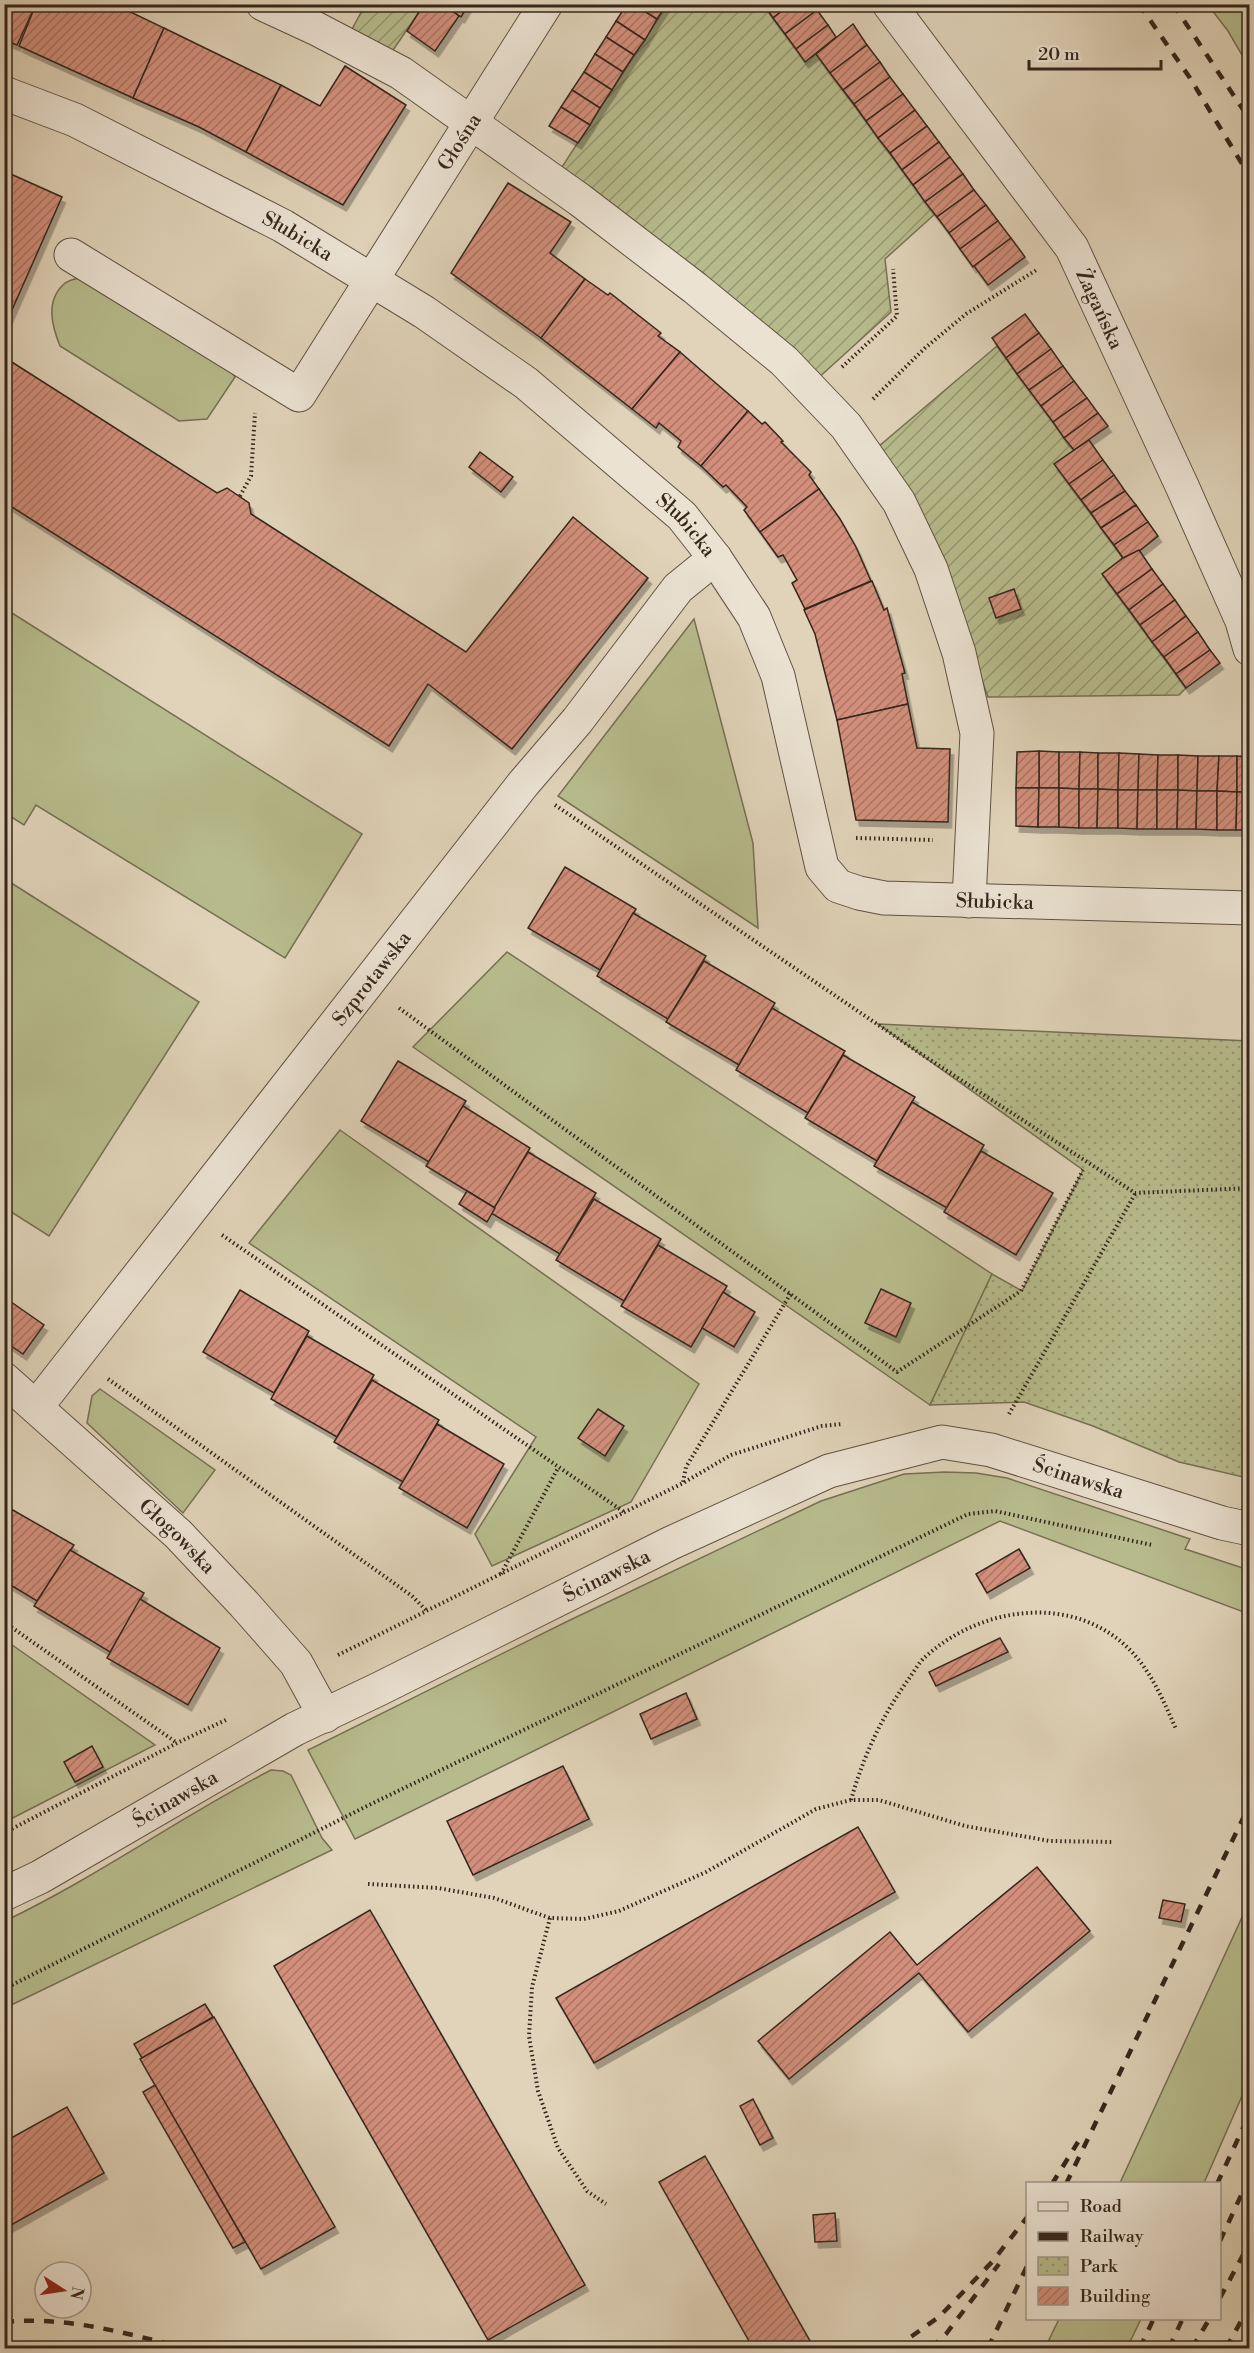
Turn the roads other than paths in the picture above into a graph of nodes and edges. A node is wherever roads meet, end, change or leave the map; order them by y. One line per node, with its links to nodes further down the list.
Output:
1 (263, 4): 5 (street)
2 (546, 4): 5 (street, Głośna)
3 (889, 4): 9 (street, Żagańska)
4 (4, 93): 7 (street, Słubicka)
5 (470, 123): 7 (street, Głośna); 10 (street)
6 (71, 255): 7 (street, Głośna)
7 (372, 280): 8 (street, Słubicka)
8 (715, 558): 10 (street, Słubicka); 13 (street, Szprotawska)
9 (1250, 649)
10 (969, 901): 11 (street, Słubicka)
11 (1250, 908)
12 (4, 1379): 13 (street, Głogowska)
13 (37, 1406): 15 (street, Głogowska)
14 (1250, 1529): 15 (street, Ścinawska)
15 (325, 1716): 16 (street, Ścinawska)
16 (4, 1894)

